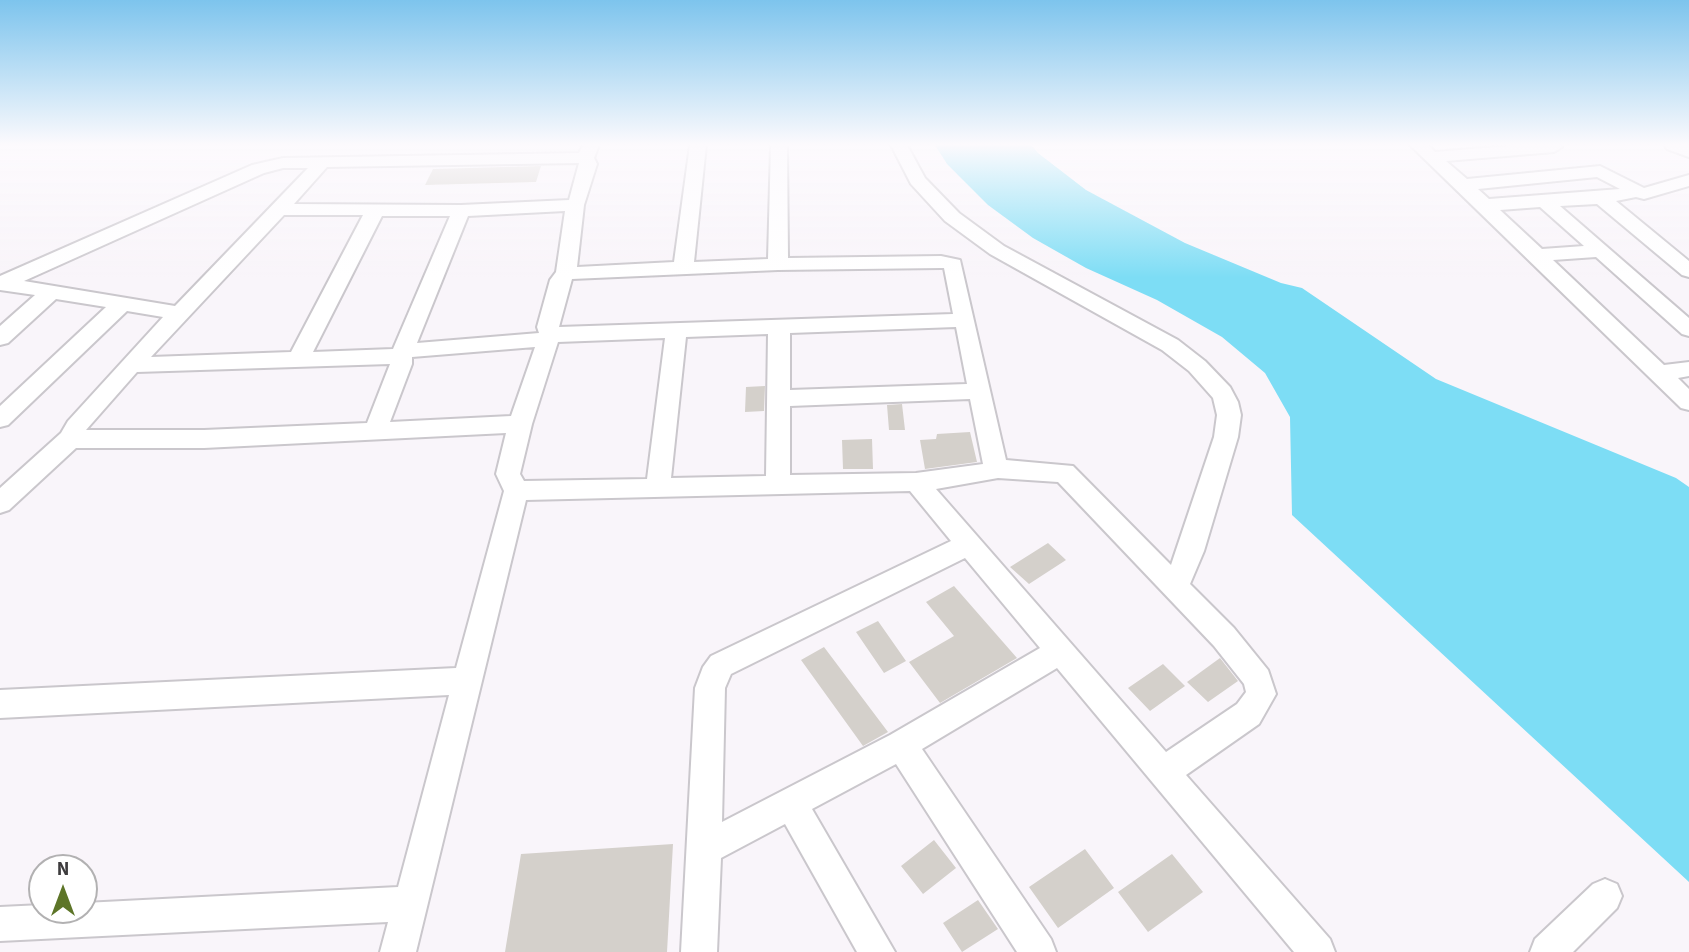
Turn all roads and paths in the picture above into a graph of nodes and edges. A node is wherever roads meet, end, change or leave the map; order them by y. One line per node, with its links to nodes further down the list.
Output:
1 (212, 189): 24 (street)
2 (298, 189): 15 (street)
3 (581, 189): 13 (street)
4 (693, 189): 21 (street)
5 (779, 189): 20 (street)
6 (926, 189): 53 (street)
7 (1468, 189): 14 (street)
8 (1633, 189): 10 (street)
9 (1659, 189): 10 (street)
10 (1637, 192): 11 (street)
11 (1601, 198): 12 (street); 22 (street)
12 (1545, 202): 14 (street); 18 (street)
13 (575, 205): 17 (street); 23 (street)
14 (1485, 205): 19 (street)
15 (281, 209): 16 (street); 27 (street)
16 (375, 211): 17 (street); 35 (street)
17 (461, 211): 34 (street)
18 (1601, 251): 19 (street); 30 (street)
19 (1535, 255): 38 (street)
20 (778, 264): 21 (street); 28 (street)
21 (683, 268): 23 (street)
22 (1689, 271)
23 (566, 273): 32 (street)
24 (0, 284): 25 (street)
25 (51, 292): 26 (street); 33 (street)
26 (122, 304): 27 (street); 42 (street)
27 (178, 313): 36 (street)
28 (963, 320): 29 (street); 39 (street)
29 (779, 328): 31 (street); 40 (street)
30 (1689, 329)
31 (676, 332): 32 (street); 49 (street)
32 (549, 337): 34 (street); 43 (street)
33 (0, 338)
34 (402, 353): 35 (street); 44 (street)
35 (298, 359): 36 (street)
36 (134, 365): 45 (street)
37 (1689, 369): 38 (street)
38 (1659, 373): 41 (street)
39 (978, 391): 40 (street); 46 (street)
40 (778, 398): 48 (street)
41 (1689, 402)
42 (0, 419)
43 (520, 424): 44 (street); 50 (street)
44 (376, 429): 45 (street)
45 (70, 439): 51 (street)
46 (996, 469): 47 (street); 53 (street)
47 (916, 482): 48 (street); 52 (street)
48 (778, 485): 49 (street)
49 (658, 488): 50 (street)
50 (516, 491): 55 (street)
51 (0, 503)
52 (969, 544): 54 (street); 60 (street)
53 (1175, 587): 58 (street)
54 (1060, 651): 57 (street); 58 (street)
55 (466, 681): 56 (street); 62 (street)
56 (0, 704)
57 (901, 745): 59 (street); 67 (street)
58 (1163, 772): 68 (street)
59 (791, 804): 60 (street); 66 (street)
60 (705, 849): 65 (street)
61 (1605, 896): 69 (street)
62 (410, 904): 63 (street); 64 (street)
63 (0, 924)
64 (398, 952)
65 (699, 952)
66 (877, 952)
67 (1038, 952)
68 (1317, 952)
69 (1548, 952)

